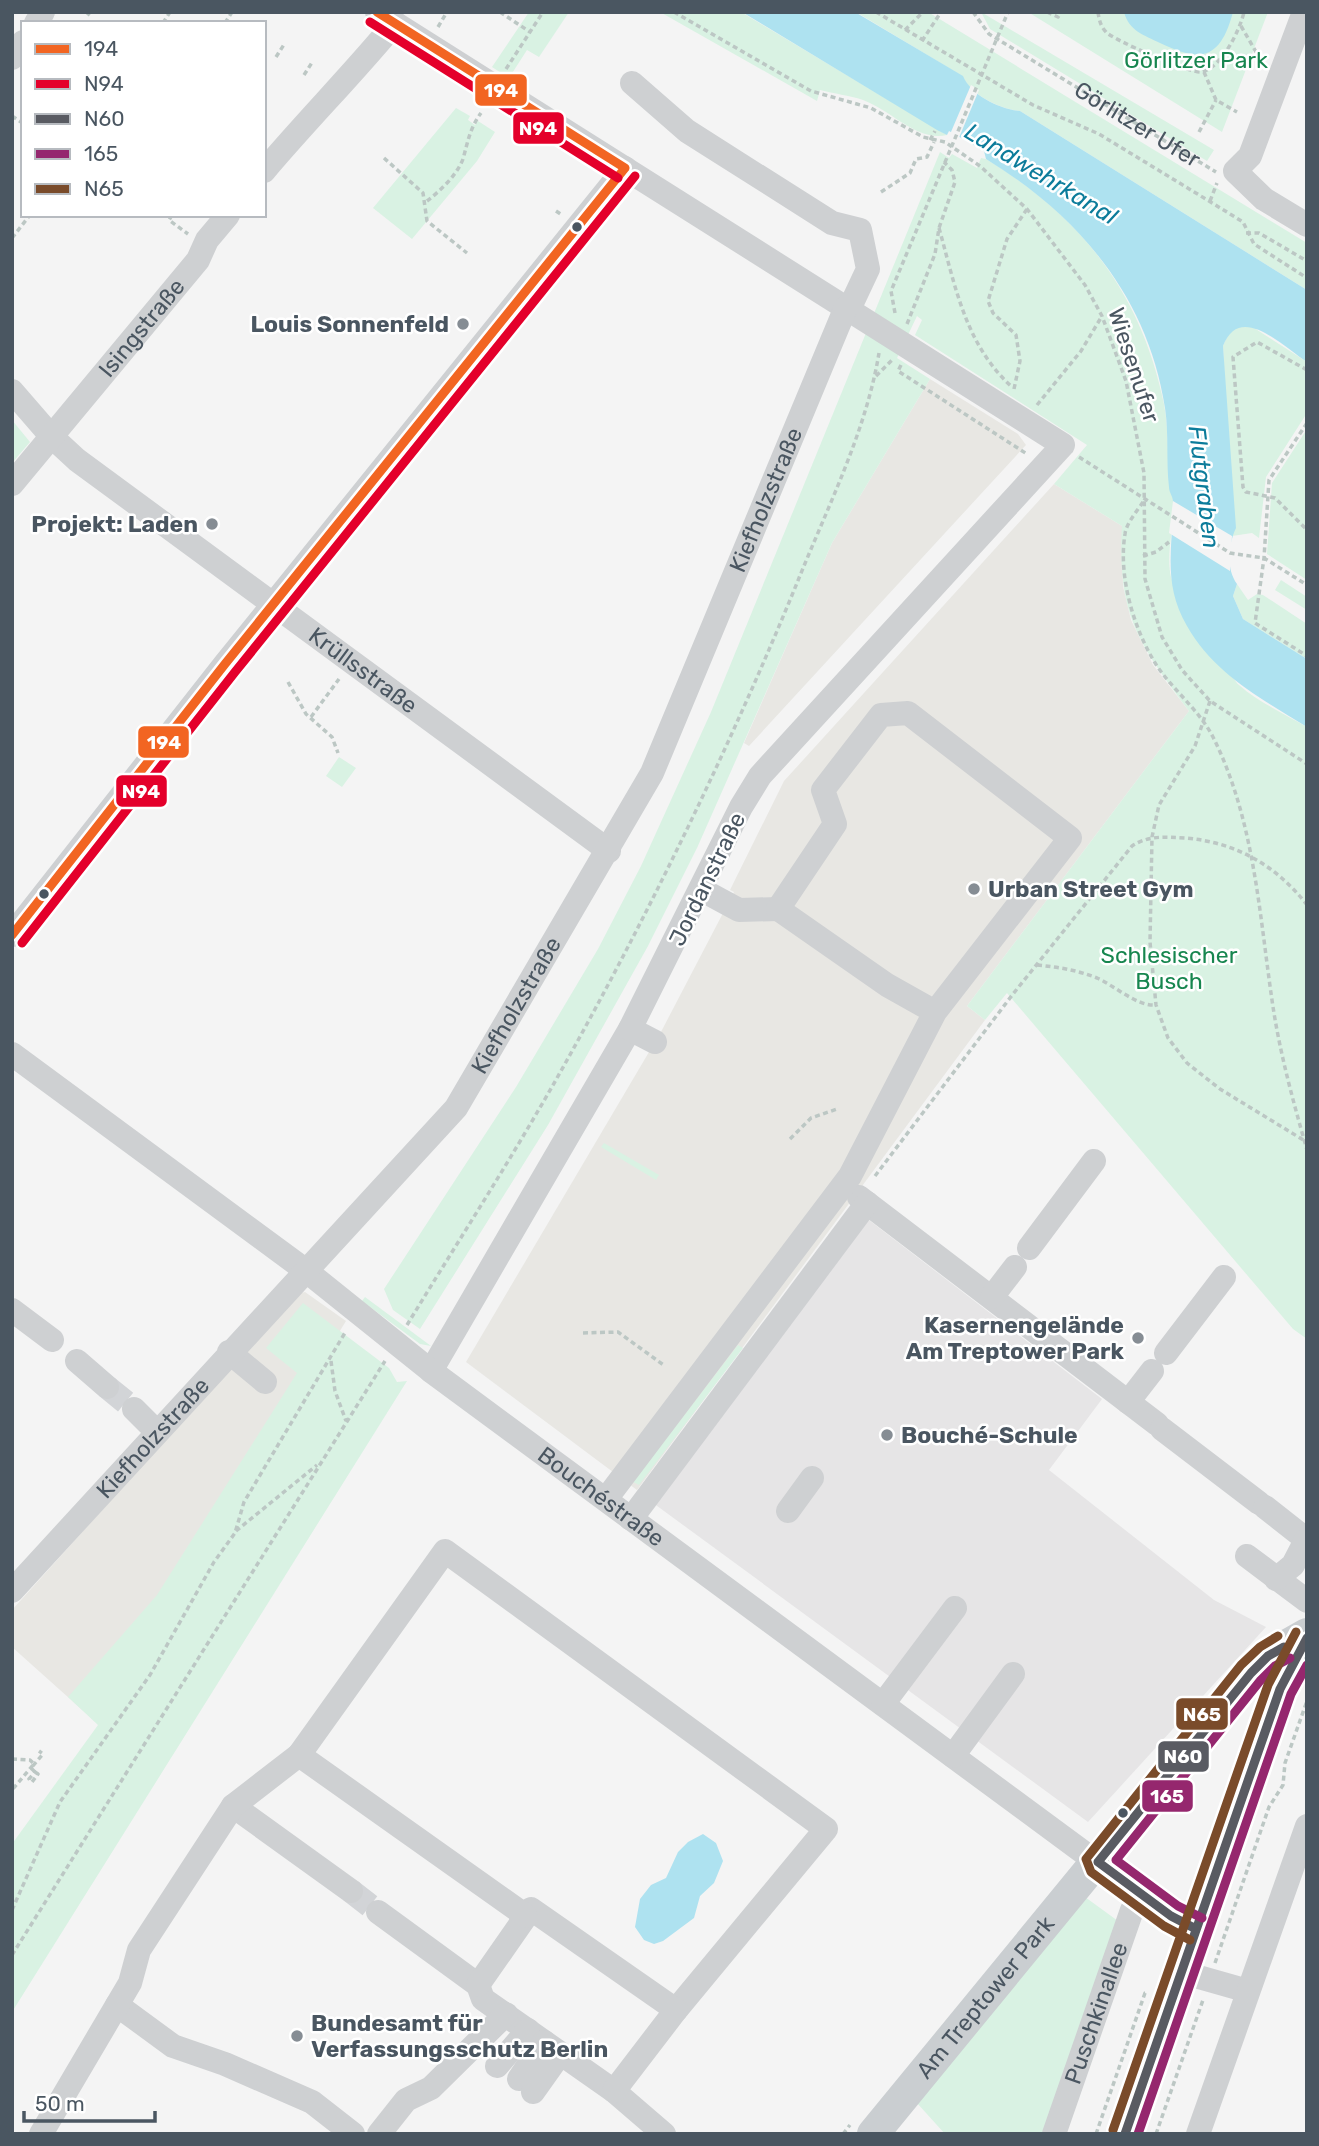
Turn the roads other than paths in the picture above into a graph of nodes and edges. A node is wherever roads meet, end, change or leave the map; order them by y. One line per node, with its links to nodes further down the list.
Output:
1 (1304, 12): 7 (street)
2 (386, 18): 4 (street); 5 (street)
3 (632, 83): 8 (street, Kiefholzstraße)
4 (625, 168): 8 (street); 12 (street)
5 (266, 169)
6 (226, 217): 10 (street, Isingstraße)
7 (1307, 225)
8 (846, 307): 13 (street, Kiefholzstraße); 14 (street, Jordanstraße)
9 (12, 391): 10 (street, Krüllsstraße)
10 (51, 436): 11 (street, Isingstraße); 12 (street, Krüllsstraße)
11 (12, 484)
12 (274, 604): 13 (street, Krüllsstraße); 16 (street)
13 (609, 851): 22 (street, Kiefholzstraße)
14 (702, 890): 15 (street); 18 (street, Jordanstraße)
15 (778, 909): 17 (street); 17 (street)
16 (12, 935)
17 (935, 1012): 36 (street)
18 (630, 1029): 19 (street); 29 (street, Jordanstraße)
19 (655, 1042)
20 (12, 1054): 22 (street, Bouchéstraße)
21 (1094, 1161): 24 (street)
22 (305, 1270): 27 (street, Kiefholzstraße); 29 (street, Bouchéstraße)
23 (1224, 1277): 32 (street)
24 (992, 1297): 32 (street); 38 (street)
25 (12, 1310): 26 (street)
26 (52, 1340)
27 (229, 1352): 30 (street); 34 (street, Kiefholzstraße)
28 (77, 1361): 31 (street)
29 (431, 1371): 36 (street, Bouchéstraße)
30 (264, 1382)
31 (107, 1387)
32 (1128, 1402): 39 (street)
33 (134, 1409): 34 (street)
34 (157, 1432): 42 (street, Kiefholzstraße)
35 (812, 1478): 37 (street)
36 (606, 1499): 38 (street, Bouchéstraße)
37 (788, 1511)
38 (631, 1519): 47 (street, Bouchéstraße)
39 (1307, 1540): 41 (street)
40 (1247, 1556): 41 (street)
41 (1276, 1579): 43 (street)
42 (12, 1591)
43 (1307, 1601)
44 (955, 1608): 47 (street)
45 (1307, 1636): 52 (main road); 57 (main road)
46 (1013, 1674): 49 (street)
47 (883, 1704): 49 (street, Bouchéstraße)
48 (299, 1755): 50 (street); 56 (street); 62 (street)
49 (953, 1756): 52 (street, Bouchéstraße)
50 (233, 1805): 53 (street); 61 (street)
51 (1307, 1826): 60 (street)
52 (1098, 1863): 54 (street, Bouchéstraße); 72 (main road, Am Treptower Park)
53 (351, 1891)
54 (1142, 1895): 57 (street, Bouchéstraße); 73 (street, Puschkinallee)
55 (378, 1912): 59 (street)
56 (526, 1916): 59 (street); 62 (street)
57 (1196, 1929): 58 (main road)
58 (1195, 1977): 60 (street); 74 (main road)
59 (478, 1984): 63 (street)
60 (1248, 1991): 75 (street)
61 (117, 2005): 68 (street); 69 (street)
62 (676, 2010): 67 (street)
63 (506, 2014): 64 (street); 70 (street)
64 (544, 2042): 65 (street); 66 (street); 67 (street)
65 (497, 2066)
66 (526, 2086)
67 (614, 2091): 71 (street)
68 (41, 2134)
69 (353, 2134)
70 (379, 2134)
71 (664, 2134)
72 (873, 2134)
73 (1054, 2134)
74 (1125, 2134)
75 (1198, 2134)

